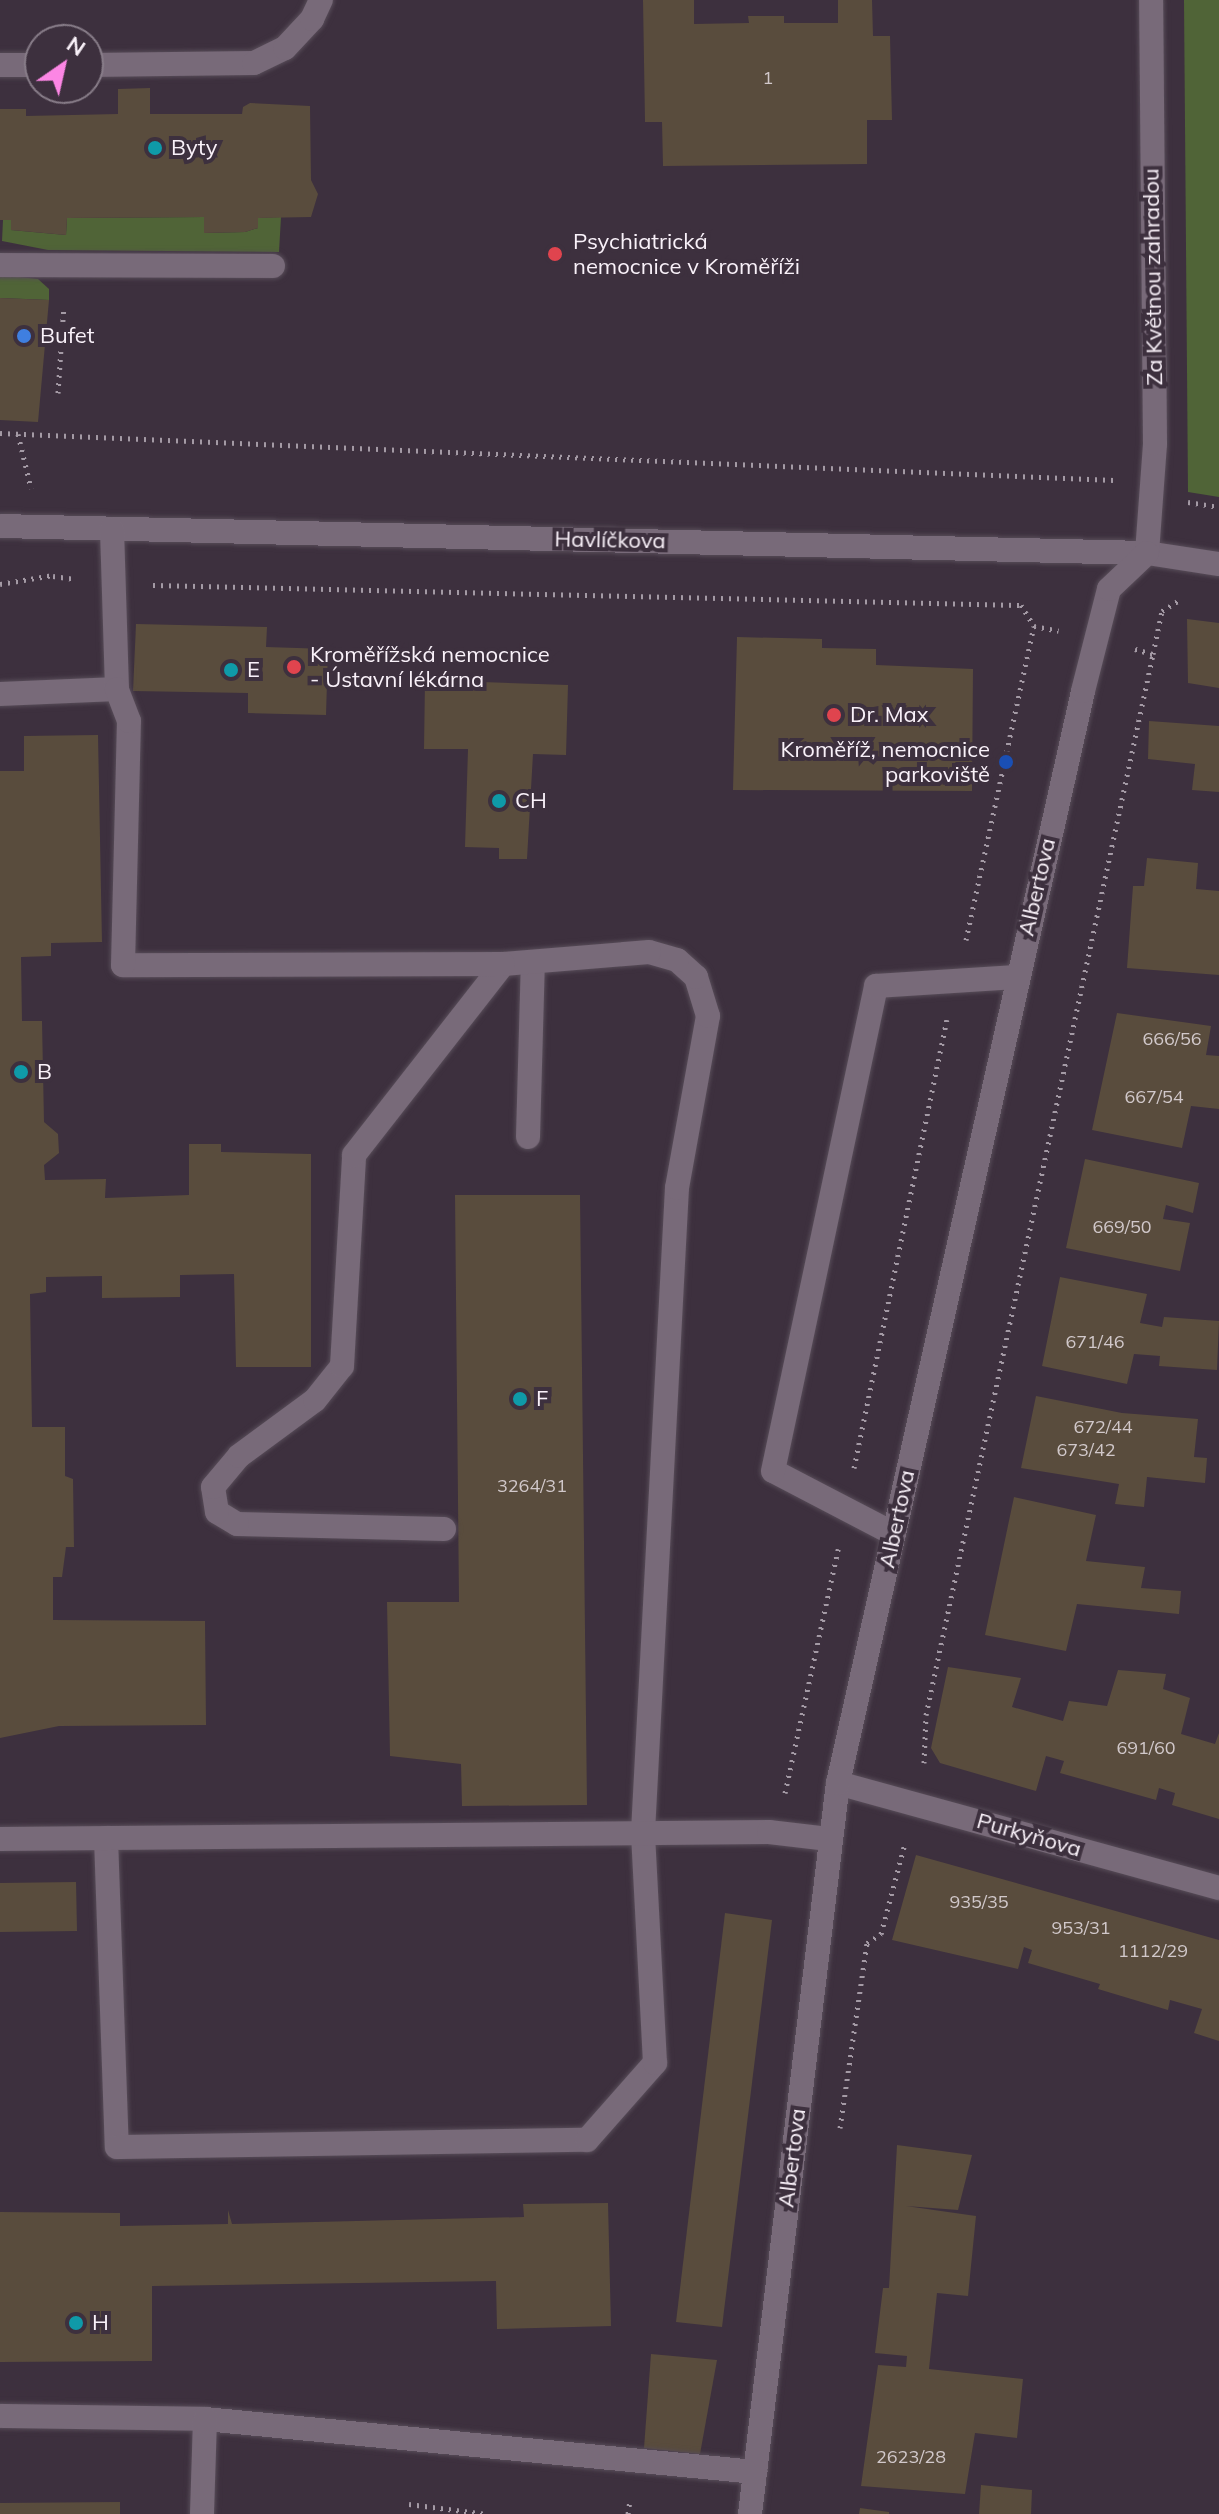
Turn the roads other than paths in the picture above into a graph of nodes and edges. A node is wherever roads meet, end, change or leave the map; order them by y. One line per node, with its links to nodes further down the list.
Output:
1 (321, 0): 5 (street)
2 (1151, 0): 10 (street, Za Květnou zahradou)
3 (0, 65): 4 (street)
4 (24, 65)
5 (104, 65)
6 (0, 265): 7 (street)
7 (273, 266)
8 (0, 526): 9 (street, Havlíčkova)
9 (112, 529): 10 (street, Havlíčkova); 12 (street)
10 (1147, 553): 11 (street, Havlíčkova); 16 (street, Albertova)
11 (1219, 564)
12 (117, 689): 13 (street); 15 (street)
13 (0, 694)
14 (533, 962): 15 (street); 17 (street); 21 (street)
15 (503, 964): 18 (street)
16 (1016, 977): 19 (street, Albertova); 19 (street)
17 (528, 1137)
18 (444, 1529)
19 (894, 1534): 20 (street, Albertova)
20 (838, 1783): 24 (street, Albertova); 25 (street, Purkyňova)
21 (643, 1832): 22 (street); 22 (street); 24 (street)
22 (106, 1838): 23 (street)
23 (0, 1839)
24 (829, 1839): 28 (street, Albertova)
25 (1219, 1888)
26 (0, 2416): 27 (street)
27 (205, 2419): 28 (street); 29 (street)
28 (755, 2472): 30 (street, Albertova)
29 (202, 2514)
30 (750, 2514)

